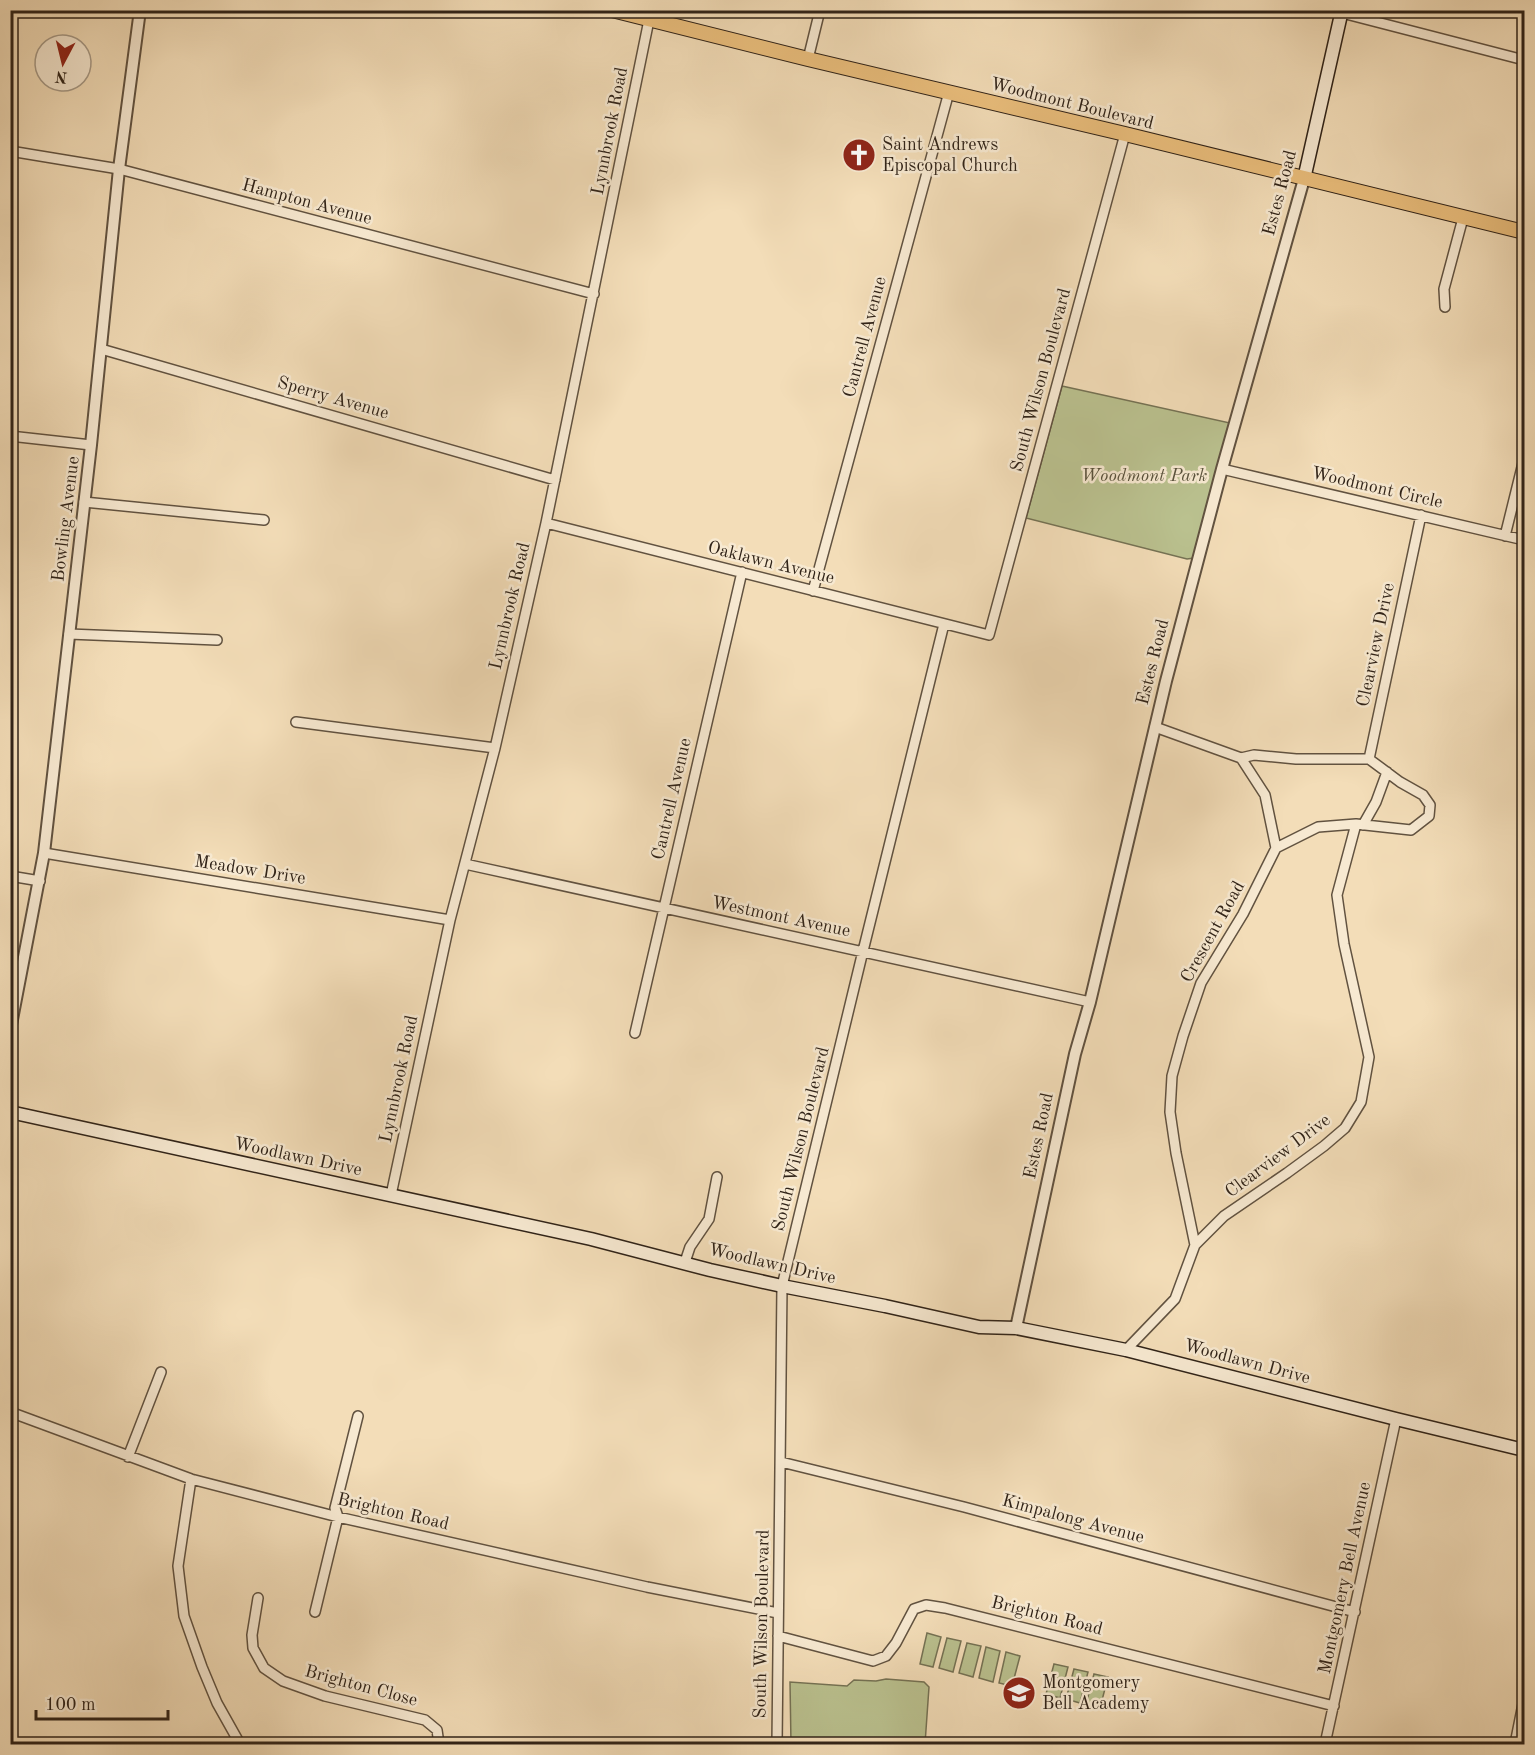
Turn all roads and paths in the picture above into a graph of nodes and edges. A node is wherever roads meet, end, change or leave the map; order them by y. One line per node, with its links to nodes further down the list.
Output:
1 (140, 10): 13 (street, Bowling Avenue)
2 (612, 10): 6 (main road, Woodmont Boulevard)
3 (670, 10): 7 (street)
4 (820, 10): 8 (street)
5 (1342, 12): 9 (street); 14 (main road, Estes Road)
6 (649, 20): 7 (main road, Woodmont Boulevard); 17 (street, Lynnbrook Road)
7 (667, 25): 8 (main road, Woodmont Boulevard)
8 (807, 59): 10 (main road, Woodmont Boulevard)
9 (1524, 60)
10 (949, 92): 11 (main road, Woodmont Boulevard); 32 (street, Cantrell Avenue)
11 (1125, 134): 14 (main road, Woodmont Boulevard); 35 (street, South Wilson Boulevard)
12 (10, 151): 13 (street, Hampton Avenue)
13 (119, 169): 17 (street, Hampton Avenue); 19 (street, Bowling Avenue)
14 (1304, 179): 15 (main road, Woodmont Boulevard); 23 (street, Estes Road)
15 (1463, 218): 16 (main road, Woodmont Boulevard); 18 (street)
16 (1524, 232)
17 (594, 294): 24 (street, Lynnbrook Road)
18 (1445, 308)
19 (101, 349): 21 (street, Bowling Avenue); 24 (street, Sperry Avenue)
20 (10, 436): 21 (street)
21 (91, 445): 25 (street, Bowling Avenue)
22 (1524, 459): 29 (street)
23 (1222, 469): 26 (street, Woodmont Circle); 38 (street, Estes Road)
24 (555, 480): 28 (street, Lynnbrook Road)
25 (84, 502): 27 (street); 34 (street, Bowling Avenue)
26 (1421, 515): 29 (street, Woodmont Circle); 41 (street, Clearview Drive)
27 (264, 520)
28 (546, 523): 31 (street, Oaklawn Avenue); 39 (street, Lynnbrook Road)
29 (1505, 536): 30 (street, Woodmont Circle)
30 (1524, 540)
31 (742, 572): 32 (street, Oaklawn Avenue); 49 (street, Cantrell Avenue)
32 (813, 591): 33 (street, Oaklawn Avenue)
33 (944, 624): 35 (street, Oaklawn Avenue); 51 (street, South Wilson Boulevard)
34 (69, 634): 36 (street); 45 (street, Bowling Avenue)
35 (989, 635)
36 (217, 640)
37 (296, 722): 39 (street)
38 (1155, 727): 40 (street); 52 (street, Estes Road)
39 (495, 748): 46 (street, Lynnbrook Road)
40 (1241, 758): 41 (street); 44 (street)
41 (1369, 759): 42 (street)
42 (1387, 772): 43 (street, Clearview Drive); 43 (street)
43 (1359, 825): 44 (street); 58 (street, Clearview Drive)
44 (1276, 848): 58 (street, Crescent Road)
45 (44, 853): 48 (street, Bowling Avenue); 50 (street, Meadow Drive)
46 (465, 864): 49 (street, Westmont Avenue); 50 (street, Lynnbrook Road)
47 (10, 876): 48 (street)
48 (40, 881): 53 (street, Bowling Avenue)
49 (664, 908): 51 (street, Westmont Avenue); 54 (street, Cantrell Avenue)
50 (450, 920): 57 (street, Lynnbrook Road)
51 (863, 951): 52 (street, Westmont Avenue); 60 (street, South Wilson Boulevard)
52 (1090, 1002): 61 (street, Estes Road)
53 (10, 1030)
54 (635, 1033)
55 (10, 1112): 57 (main road, Woodlawn Drive)
56 (717, 1177): 59 (street)
57 (391, 1196): 59 (main road, Woodlawn Drive)
58 (1195, 1245): 62 (street, Clearview Drive)
59 (685, 1262): 60 (main road, Woodlawn Drive)
60 (782, 1286): 61 (main road, Woodlawn Drive); 69 (street, South Wilson Boulevard)
61 (1016, 1328): 62 (main road, Woodlawn Drive)
62 (1126, 1350): 66 (main road, Woodlawn Drive)
63 (161, 1372): 68 (street)
64 (10, 1412): 68 (street, Brighton Road)
65 (358, 1416): 71 (street)
66 (1396, 1419): 67 (main road, Woodlawn Drive); 74 (street, Montgomery Bell Avenue)
67 (1524, 1447)
68 (128, 1457): 70 (street, Brighton Road)
69 (781, 1462): 74 (street, Kimpalong Avenue); 75 (street, South Wilson Boulevard)
70 (191, 1479): 71 (street, Brighton Road); 79 (street)
71 (338, 1517): 73 (street); 75 (street, Brighton Road)
72 (258, 1598): 80 (street, Brighton Close)
73 (315, 1612)
74 (1355, 1612): 78 (street, Montgomery Bell Avenue)
75 (778, 1613): 76 (street, South Wilson Boulevard)
76 (778, 1636): 78 (street, Brighton Road); 81 (street, South Wilson Boulevard)
77 (1524, 1699): 83 (street)
78 (1334, 1706): 82 (street, Montgomery Bell Avenue)
79 (240, 1744)
80 (439, 1744)
81 (777, 1744)
82 (1325, 1744)
83 (1515, 1744)

